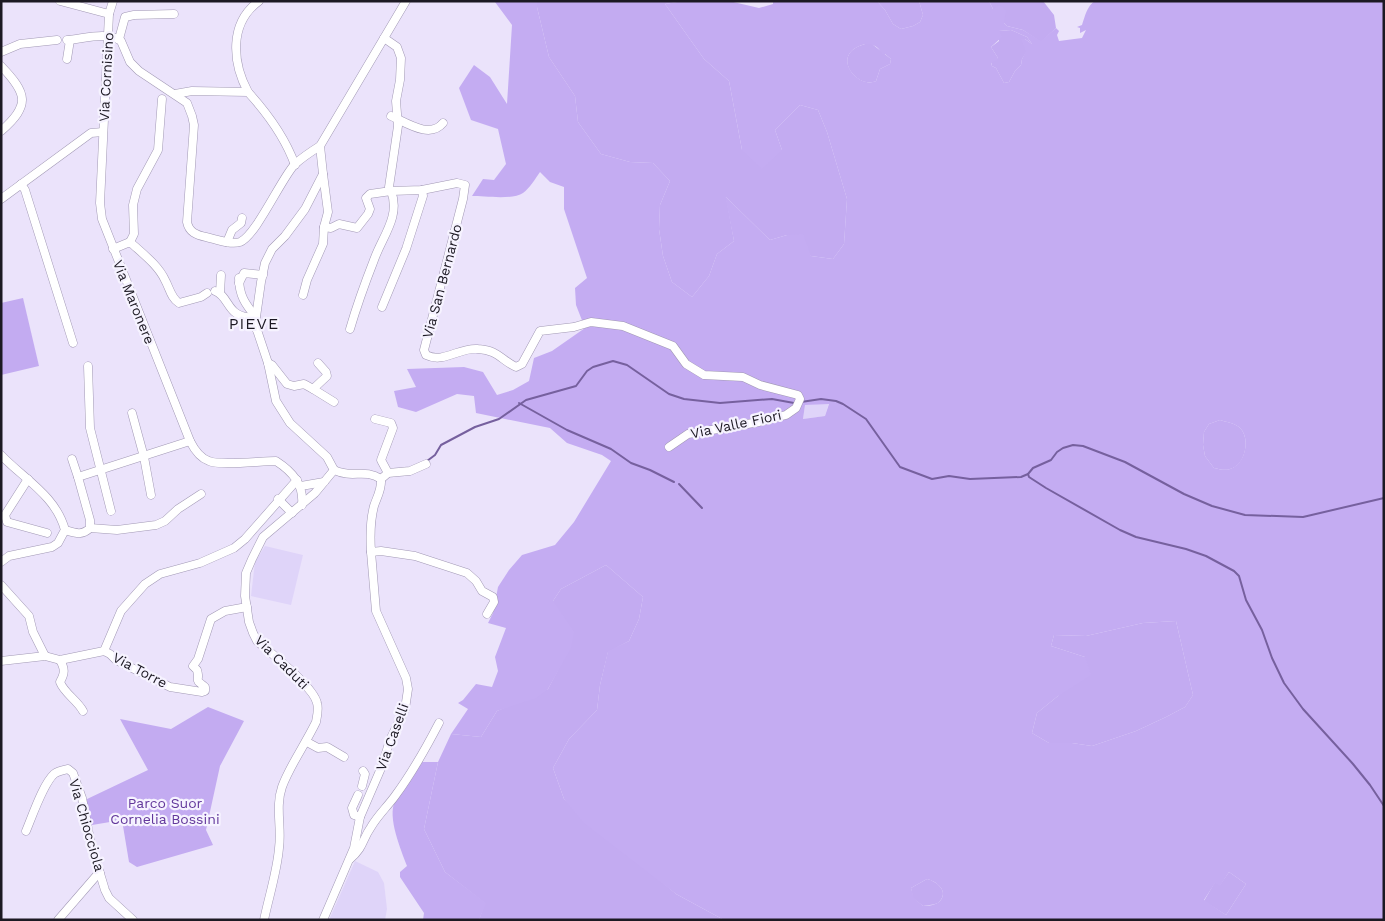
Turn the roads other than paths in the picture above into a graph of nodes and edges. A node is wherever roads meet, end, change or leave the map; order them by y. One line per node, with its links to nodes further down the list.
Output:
1 (60, 1): 5 (street, Via Cornisino)
2 (113, 1): 5 (street)
3 (259, 1): 14 (street)
4 (406, 1): 9 (street)
5 (109, 14): 7 (street, Via Cornisino)
6 (174, 14): 8 (street)
7 (109, 36): 8 (street); 12 (street); 20 (street, Via Cornisino)
8 (119, 38): 15 (street)
9 (384, 38): 17 (street); 21 (street)
10 (57, 40): 11 (street)
11 (1, 52)
12 (67, 59)
13 (1, 66): 19 (street)
14 (248, 92): 15 (street); 22 (street)
15 (175, 94): 31 (street)
16 (162, 99): 30 (street)
17 (394, 117): 18 (street); 26 (street)
18 (443, 123)
19 (1, 131)
20 (104, 132): 24 (street); 32 (street, Via Maronere)
21 (320, 146): 22 (street); 23 (street)
22 (294, 165): 31 (street)
23 (323, 174): 29 (street); 34 (street)
24 (21, 184): 27 (street); 42 (street)
25 (422, 190): 26 (street, Via San Bernardo); 37 (street); 39 (street, Via San Bernardo)
26 (391, 191): 29 (street, Via San Bernardo); 40 (street)
27 (1, 199)
28 (242, 218): 31 (street)
29 (324, 227): 36 (street)
30 (130, 242): 32 (street); 35 (street)
31 (227, 242)
32 (113, 249): 50 (street, Via Maronere)
33 (221, 275): 35 (street)
34 (263, 276): 38 (street); 38 (street)
35 (214, 292): 41 (street)
36 (303, 295)
37 (382, 307)
38 (256, 317): 41 (street)
39 (582, 324): 51 (street, Via Valle Fiori)
40 (350, 329)
41 (257, 330): 43 (street)
42 (73, 343)
43 (268, 363): 46 (street); 57 (street)
44 (318, 363): 46 (street)
45 (88, 366): 56 (street)
46 (314, 389): 47 (street)
47 (334, 402)
48 (132, 413): 53 (street)
49 (374, 419): 58 (street)
50 (190, 441): 53 (street); 63 (street, Via Maronere)
51 (669, 447)
52 (1, 455): 60 (street)
53 (144, 457): 56 (street); 65 (street)
54 (72, 460): 59 (street)
55 (426, 464): 58 (street)
56 (100, 470): 59 (street); 68 (street)
57 (334, 470): 61 (street); 62 (street, Via Caduti)
58 (388, 473): 61 (street)
59 (78, 477): 70 (street)
60 (28, 479): 71 (street); 72 (street)
61 (382, 479): 73 (street, Via Caselli)
62 (324, 482): 63 (street); 67 (street, Via Caduti)
63 (299, 483): 66 (street); 67 (street)
64 (201, 494): 70 (street)
65 (151, 495)
66 (278, 499): 69 (street); 79 (street)
67 (302, 505): 69 (street, Via Caduti)
68 (110, 511)
69 (292, 513): 76 (street, Via Caduti)
70 (90, 528): 71 (street)
71 (65, 530): 74 (street)
72 (47, 534)
73 (371, 552): 77 (street); 89 (street, Via Caselli)
74 (1, 562)
75 (1, 585): 78 (street)
76 (246, 607): 79 (street, Via Torre); 84 (street, Via Caduti)
77 (487, 614)
78 (43, 652): 80 (street); 81 (street)
79 (104, 652): 80 (street)
80 (64, 659): 82 (street)
81 (1, 661)
82 (83, 711)
83 (439, 723): 91 (street)
84 (307, 742): 85 (street); 95 (street, Via Caduti)
85 (344, 757)
86 (363, 771): 87 (street)
87 (362, 786)
88 (358, 795): 89 (street)
89 (360, 816): 91 (street, Via Caselli)
90 (26, 831): 92 (street, Via Chiocciola)
91 (349, 860): 96 (street, Via Caselli)
92 (100, 873): 93 (street); 94 (street, Via Chiocciola)
93 (58, 920)
94 (133, 920)
95 (264, 920)
96 (323, 920)

